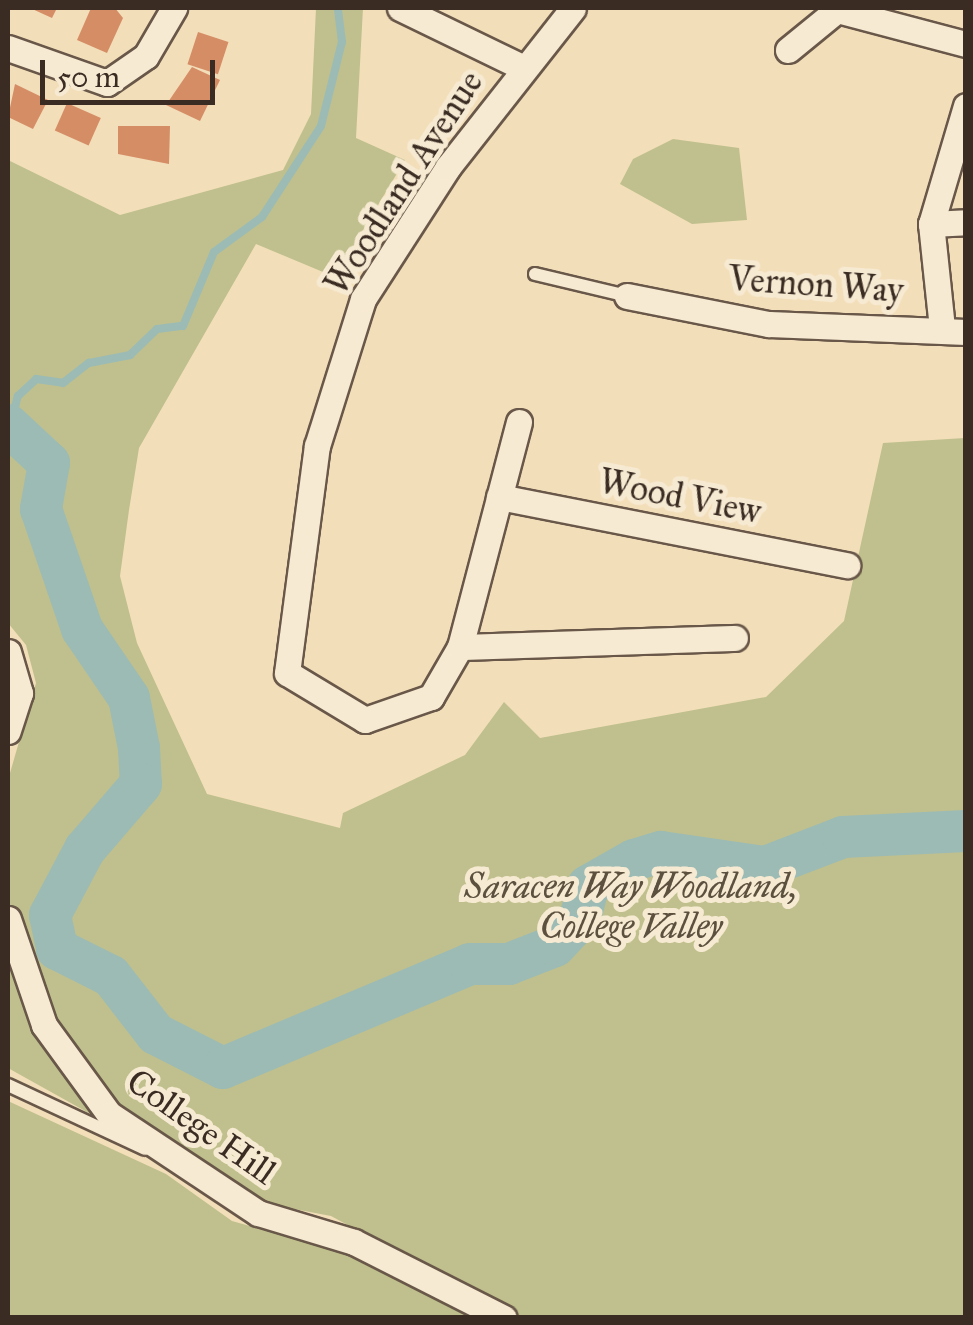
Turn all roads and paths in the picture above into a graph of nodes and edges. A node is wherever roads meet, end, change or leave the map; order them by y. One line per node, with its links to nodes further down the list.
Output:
1 (174, 8): 5 (street)
2 (400, 8): 7 (street)
3 (573, 8): 7 (street, Woodland Avenue)
4 (966, 44): 6 (street)
5 (8, 48)
6 (788, 50)
7 (522, 67): 18 (street, Woodland Avenue)
8 (966, 106): 10 (street)
9 (966, 222): 10 (street)
10 (931, 224): 13 (street)
11 (535, 274): 12 (lane)
12 (627, 296): 13 (street, Vernon Way)
13 (954, 330)
14 (519, 422): 15 (street, Woodland Avenue)
15 (499, 497): 16 (street, Wood View); 18 (street, Woodland Avenue)
16 (847, 565)
17 (736, 638): 18 (street)
18 (460, 647)
19 (8, 652): 20 (street)
20 (8, 730)
21 (8, 919): 23 (street, College Hill)
22 (8, 1085): 23 (lane)
23 (176, 1158): 24 (street, College Hill)
24 (504, 1318)

